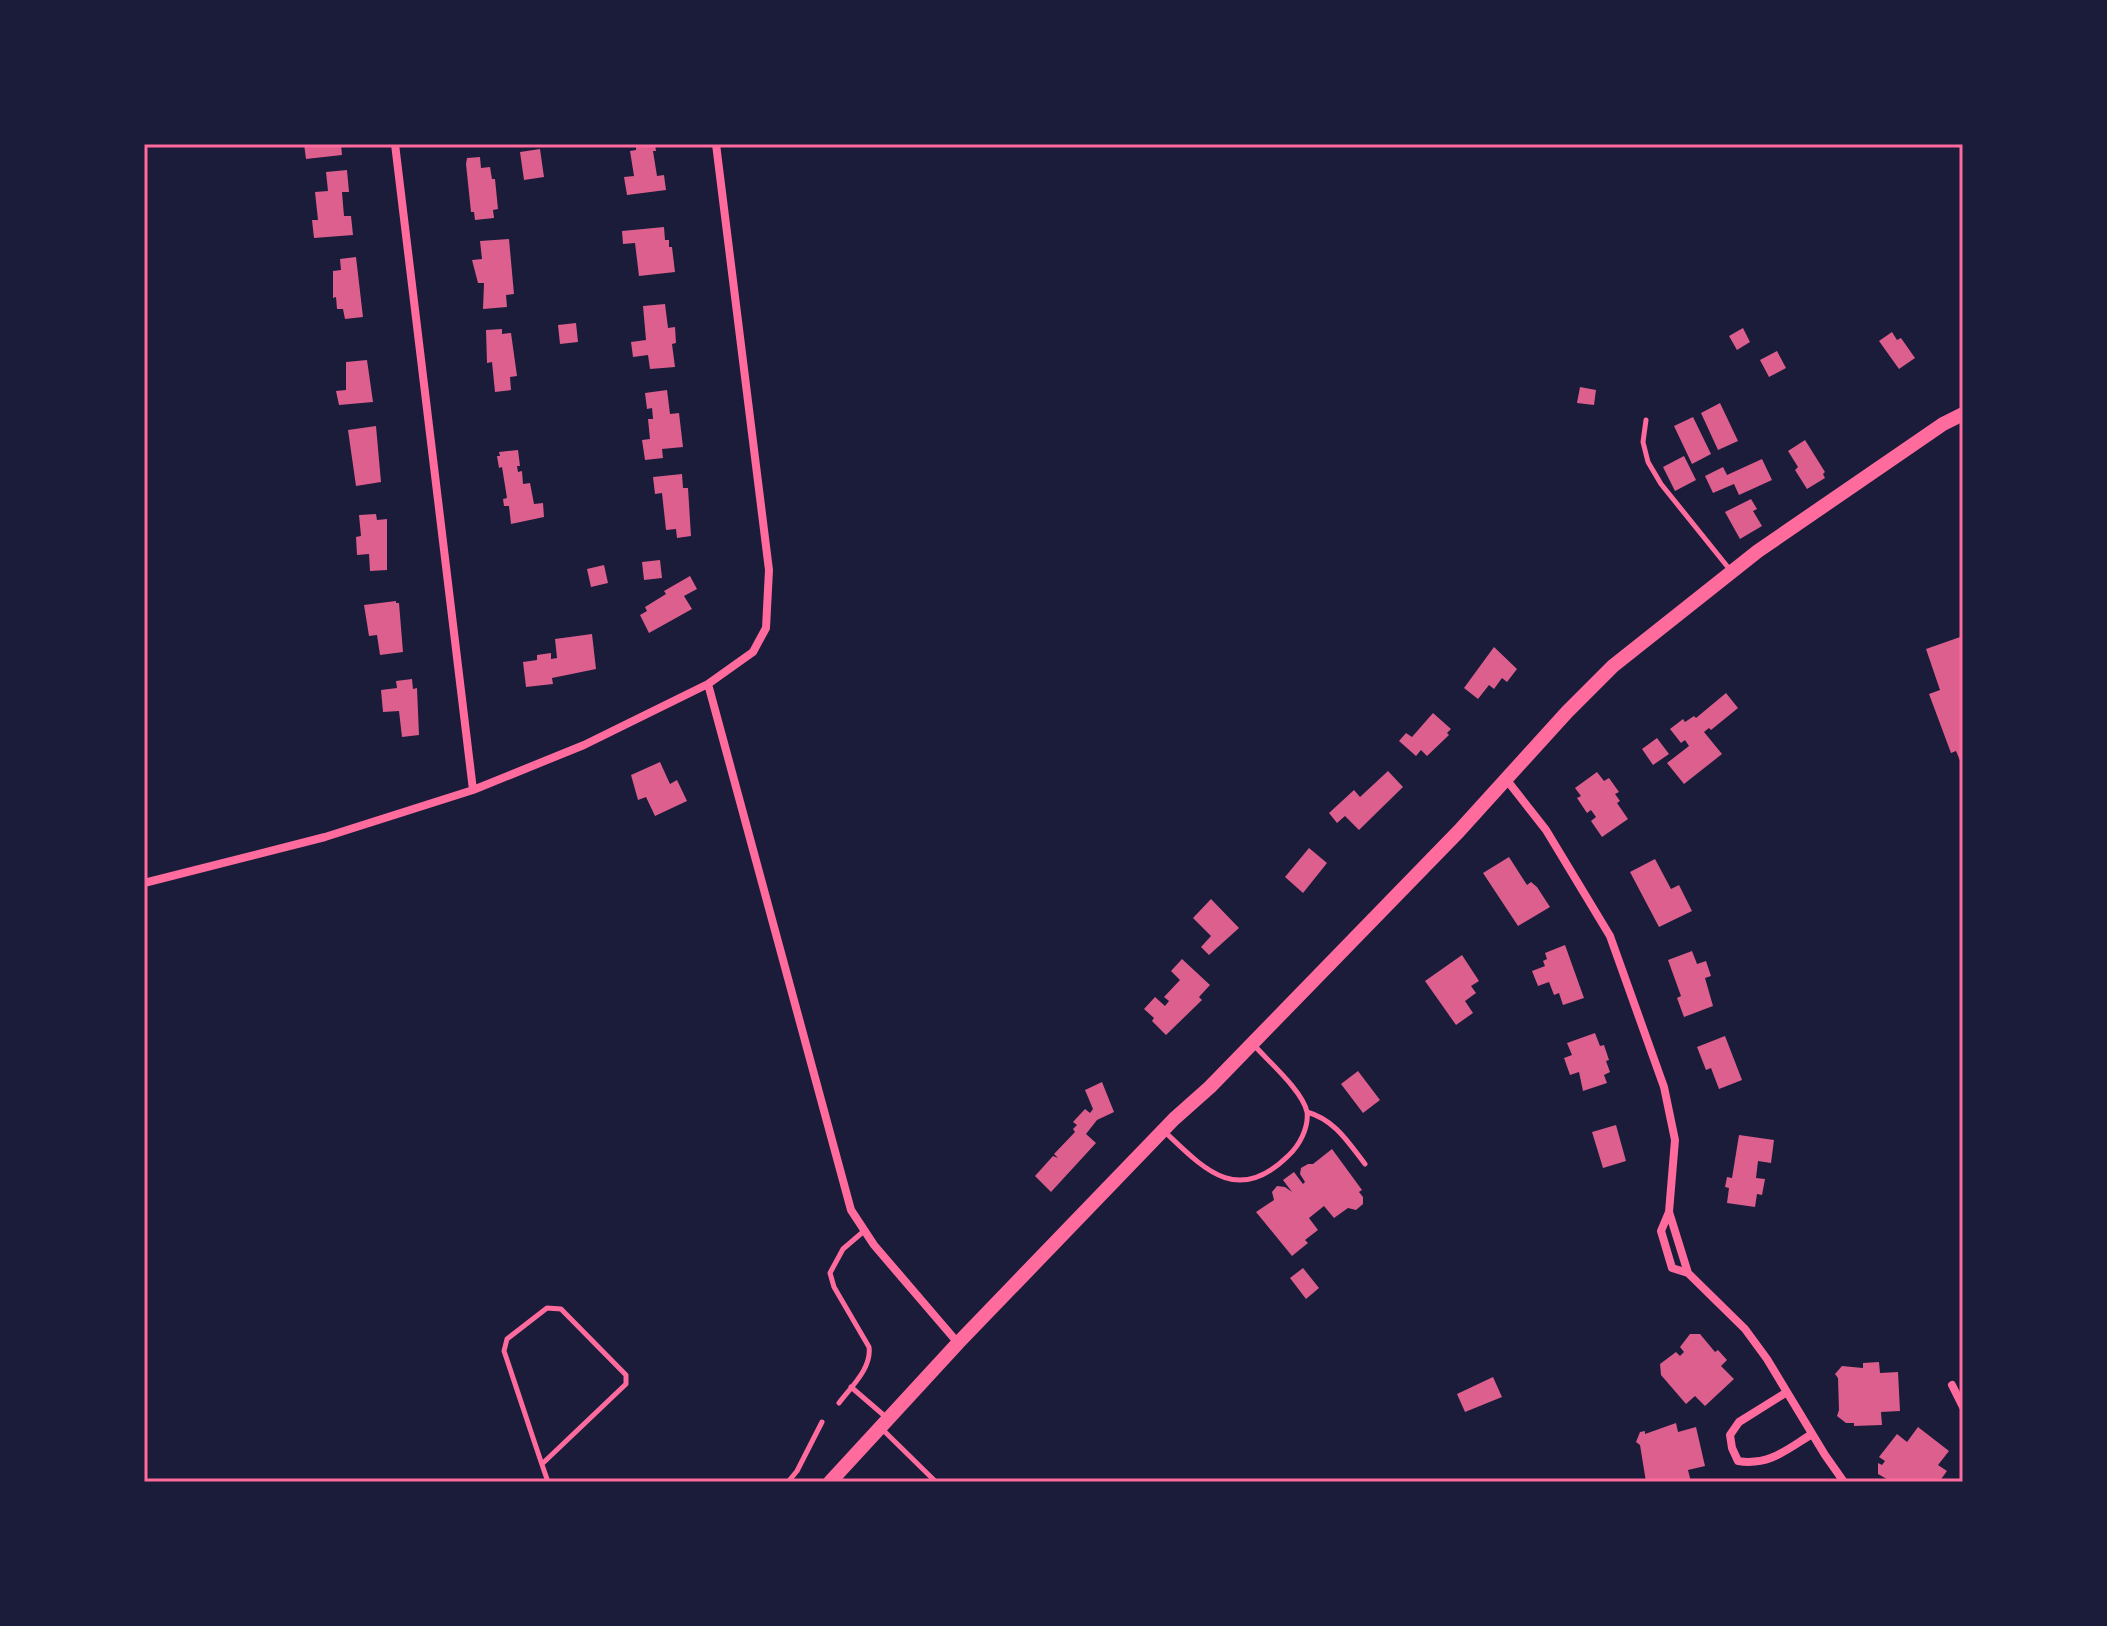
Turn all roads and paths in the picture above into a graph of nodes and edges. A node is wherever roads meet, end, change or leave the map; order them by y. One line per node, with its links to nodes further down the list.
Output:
1 (395, 144): 8 (street)
2 (716, 144): 6 (street)
3 (1963, 414): 5 (street)
4 (1646, 420): 5 (lane)
5 (1732, 571): 7 (street)
6 (708, 684): 8 (street); 15 (street)
7 (1506, 779): 10 (street); 14 (street)
8 (473, 790): 9 (street)
9 (144, 883)
10 (1252, 1044): 11 (lane); 12 (street)
11 (1307, 1112): 12 (lane); 13 (lane)
12 (1163, 1131): 17 (street)
13 (1365, 1164)
14 (1669, 1212): 16 (street); 16 (street)
15 (864, 1230): 17 (street); 19 (lane)
16 (1688, 1273): 20 (street)
17 (958, 1343): 24 (street)
18 (1952, 1385): 22 (street)
19 (851, 1387): 21 (lane); 24 (lane)
20 (1787, 1392): 25 (street); 25 (street)
21 (839, 1403)
22 (1963, 1407)
23 (822, 1422): 28 (lane)
24 (884, 1423): 29 (street); 30 (lane)
25 (1812, 1434): 31 (street)
26 (542, 1464): 26 (lane); 27 (lane)
27 (548, 1482)
28 (788, 1482)
29 (830, 1482)
30 (936, 1482)
31 (1844, 1482)

